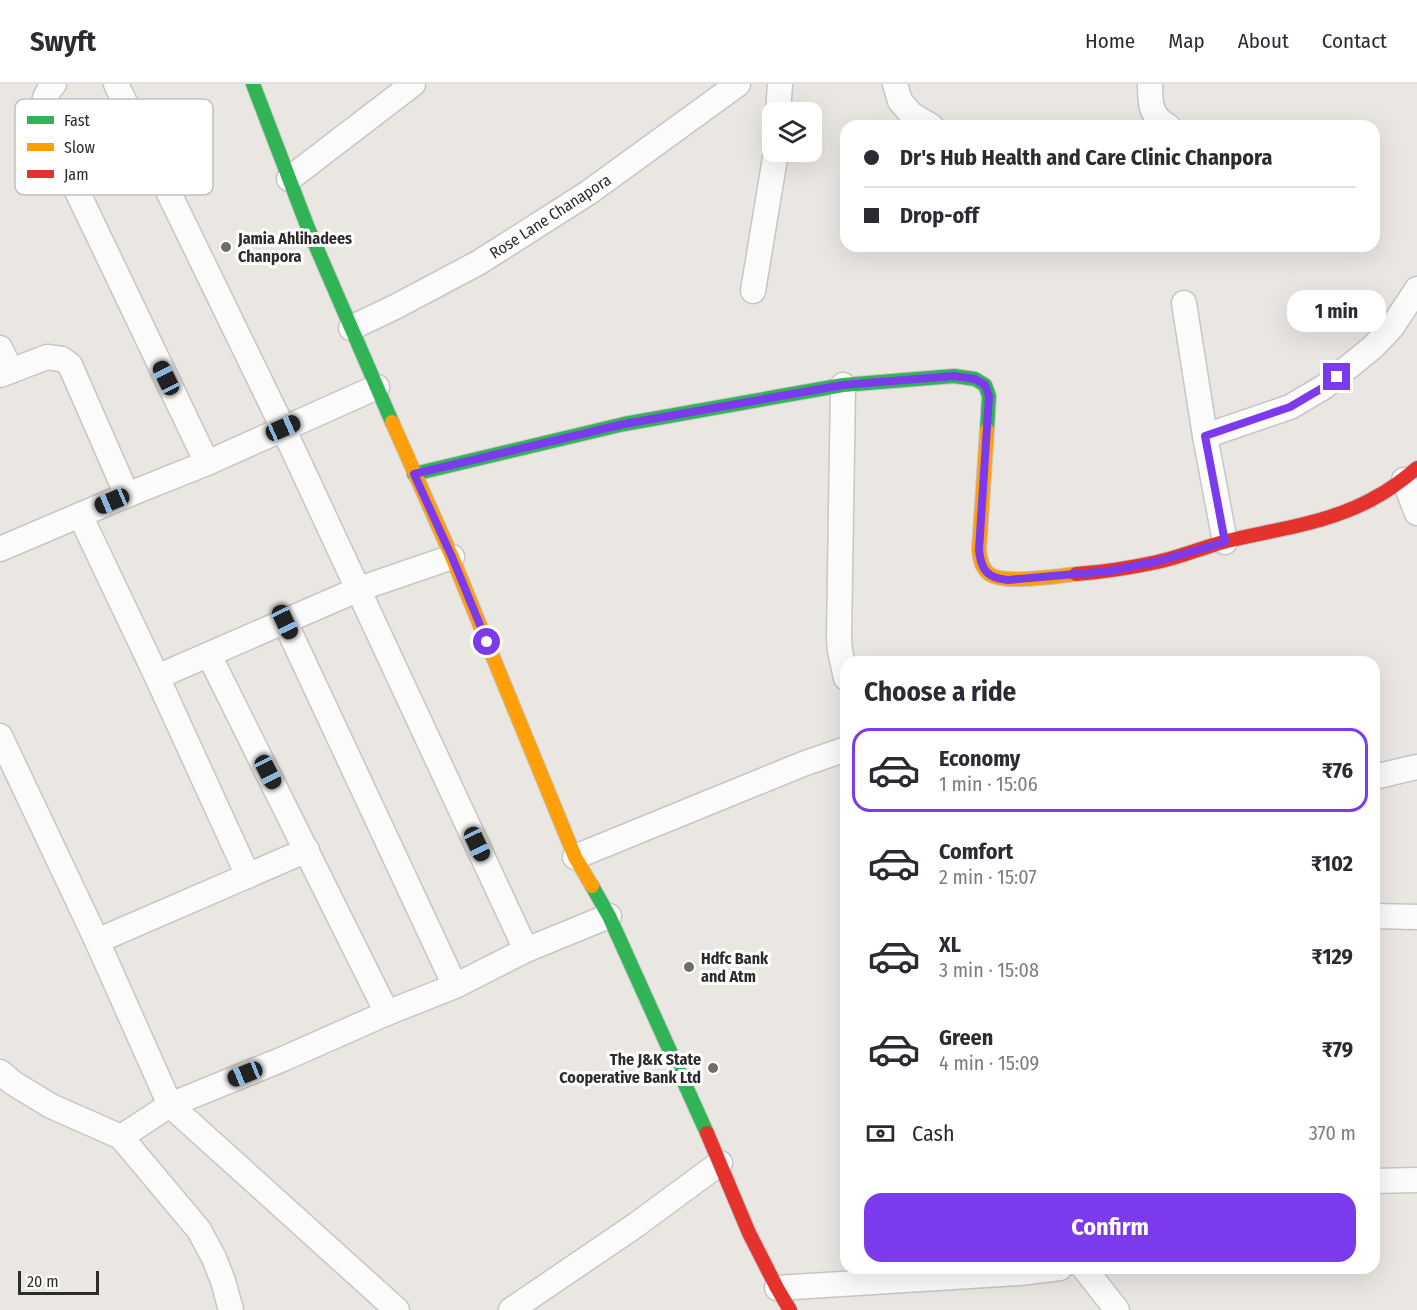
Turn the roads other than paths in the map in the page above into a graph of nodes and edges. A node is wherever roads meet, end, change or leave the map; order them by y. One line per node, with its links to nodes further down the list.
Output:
1 (54, 84): 9 (street)
2 (116, 84): 10 (street)
3 (253, 84): 15 (main road)
4 (413, 84): 15 (street)
5 (738, 84): 21 (street, Rose Lane Chanapora)
6 (780, 84): 11 (street)
7 (895, 84): 12 (street)
8 (1150, 84): 13 (street)
9 (45, 99)
10 (123, 99)
11 (779, 102)
12 (920, 120)
13 (1159, 120)
14 (775, 162): 19 (street)
15 (289, 179): 21 (main road)
16 (79, 195): 28 (street)
17 (170, 195): 26 (street)
18 (1417, 289): 27 (street)
19 (753, 291)
20 (1184, 303): 27 (street)
21 (351, 328): 25 (main road)
22 (0, 348): 23 (street)
23 (6, 373): 31 (street)
24 (843, 385): 29 (main road); 34 (main road); 40 (street)
25 (377, 387): 26 (street); 29 (main road)
26 (283, 428): 28 (street); 37 (street)
27 (1205, 436): 34 (street)
28 (207, 464): 31 (street)
29 (414, 474): 36 (main road)
30 (1411, 474): 32 (street); 34 (main road)
31 (127, 495): 33 (street)
32 (1417, 513)
33 (80, 515): 35 (street); 41 (street)
34 (1225, 542)
35 (0, 549)
36 (452, 557): 37 (street); 48 (main road)
37 (359, 589): 38 (street); 54 (street)
38 (285, 622): 39 (street); 55 (street)
39 (209, 655): 41 (street); 47 (street)
40 (841, 656)
41 (157, 676): 49 (street)
42 (0, 736): 45 (street)
43 (840, 751): 48 (street)
44 (1417, 767): 46 (street)
45 (7, 769): 53 (street)
46 (1380, 776)
47 (307, 850): 49 (street); 56 (street)
48 (575, 857): 50 (main road)
49 (248, 876): 53 (street)
50 (609, 916): 54 (street); 60 (main road)
51 (1380, 916): 52 (street)
52 (1417, 917)
53 (97, 941): 58 (street)
54 (526, 950): 55 (street)
55 (455, 986): 56 (street)
56 (387, 1013): 58 (street)
57 (0, 1072): 59 (street)
58 (170, 1105): 59 (street); 67 (street)
59 (121, 1137): 66 (street)
60 (720, 1163): 65 (main road); 68 (street)
61 (1417, 1180): 62 (street)
62 (1380, 1181)
63 (1006, 1274): 65 (street)
64 (1089, 1274): 70 (street)
65 (777, 1288): 69 (main road)
66 (231, 1310)
67 (397, 1310)
68 (511, 1310)
69 (790, 1310)
70 (1117, 1310)

